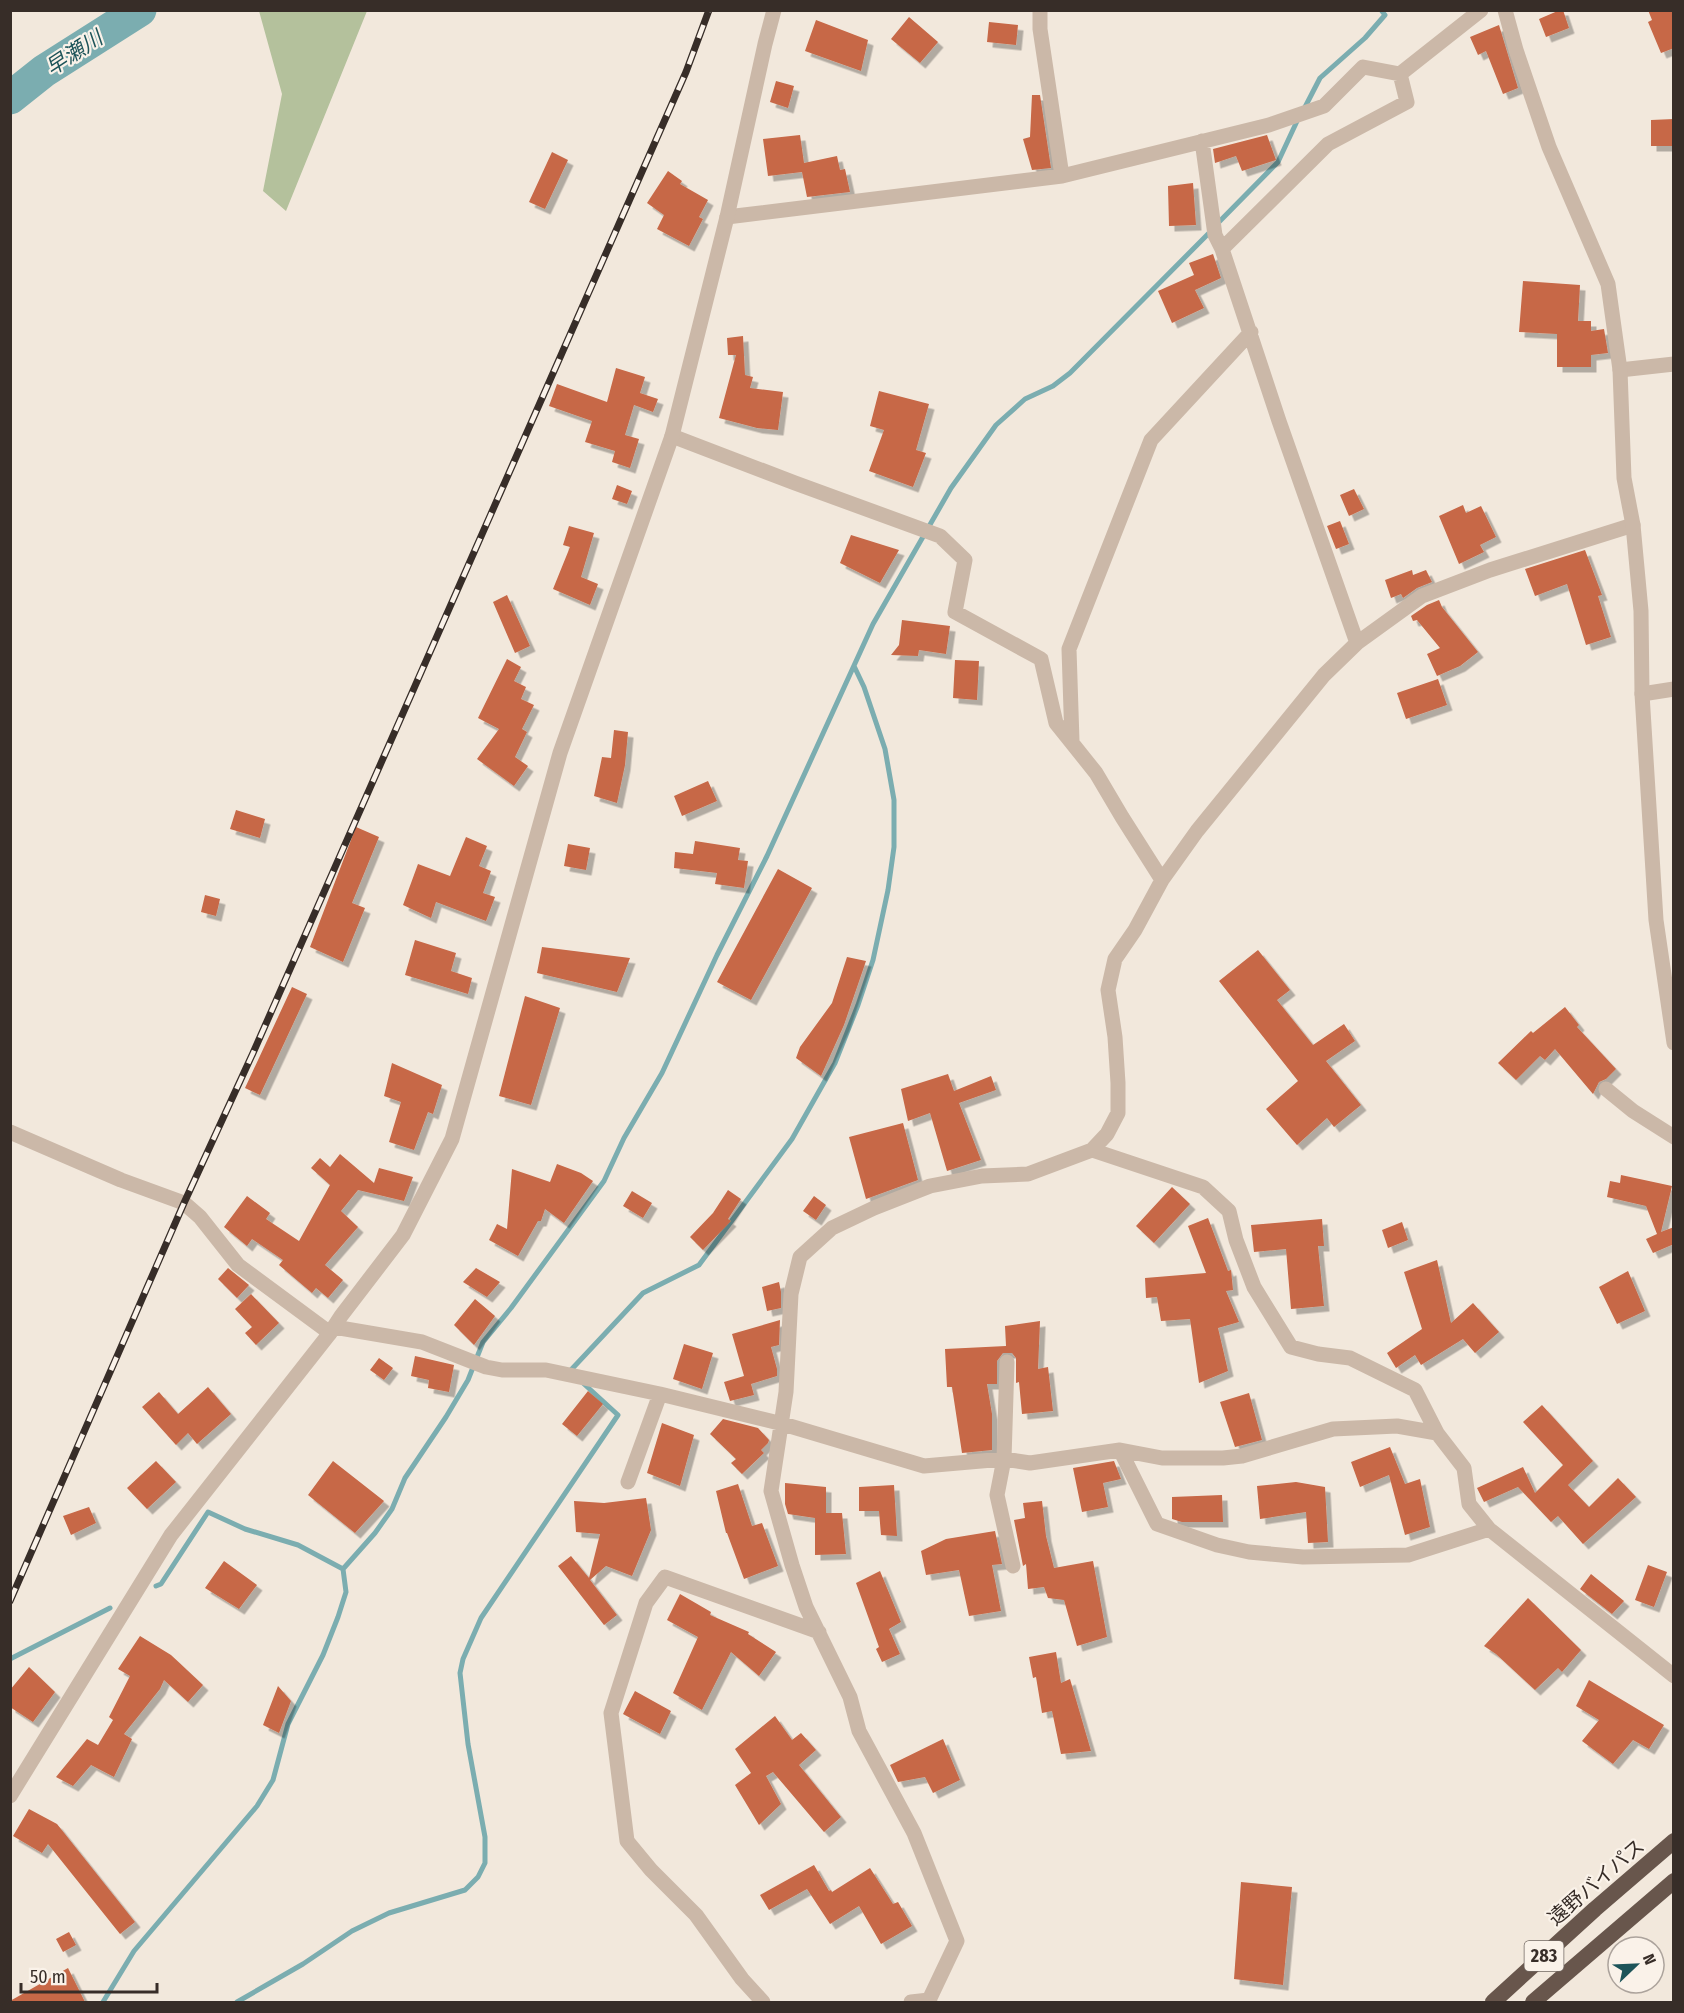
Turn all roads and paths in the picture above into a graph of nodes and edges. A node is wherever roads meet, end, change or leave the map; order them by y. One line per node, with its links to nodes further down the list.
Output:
1 (774, 10): 8 (street)
2 (1040, 10): 7 (street)
3 (1481, 10): 5 (street)
4 (1505, 10): 12 (street)
5 (1400, 74): 6 (street); 9 (street)
6 (1202, 141): 7 (street); 9 (street)
7 (1062, 176): 8 (street)
8 (727, 217): 13 (street)
9 (1218, 242): 10 (street)
10 (1251, 332): 15 (street); 18 (street)
11 (1674, 364): 12 (street)
12 (1620, 370): 14 (street)
13 (672, 436): 18 (street); 25 (street)
14 (1633, 525): 15 (street); 17 (street)
15 (1357, 643): 19 (street)
16 (1674, 689): 17 (street)
17 (1642, 694): 20 (street)
18 (1072, 741): 19 (street)
19 (1162, 880): 24 (street)
20 (1674, 1043)
21 (1606, 1089): 23 (street)
22 (10, 1132): 25 (street)
23 (1674, 1137)
24 (1092, 1150): 28 (street); 29 (street)
25 (332, 1330): 27 (street); 37 (street)
26 (1007, 1362): 31 (street)
27 (660, 1394): 28 (street); 32 (street)
28 (783, 1424): 31 (street); 35 (street)
29 (1437, 1433): 30 (street); 33 (street)
30 (1120, 1450): 31 (street); 33 (street)
31 (1005, 1460): 34 (street)
32 (628, 1482)
33 (1489, 1529): 36 (street)
34 (1013, 1566)
35 (819, 1632): 40 (street); 41 (street)
36 (1674, 1676)
37 (10, 1796)
38 (1674, 1841): 43 (highway, 遠野バイパス / 283)
39 (1674, 1881): 44 (highway, 283)
40 (929, 2001): 42 (street)
41 (763, 2002)
42 (911, 2002)
43 (1493, 2002)
44 (1533, 2002)

